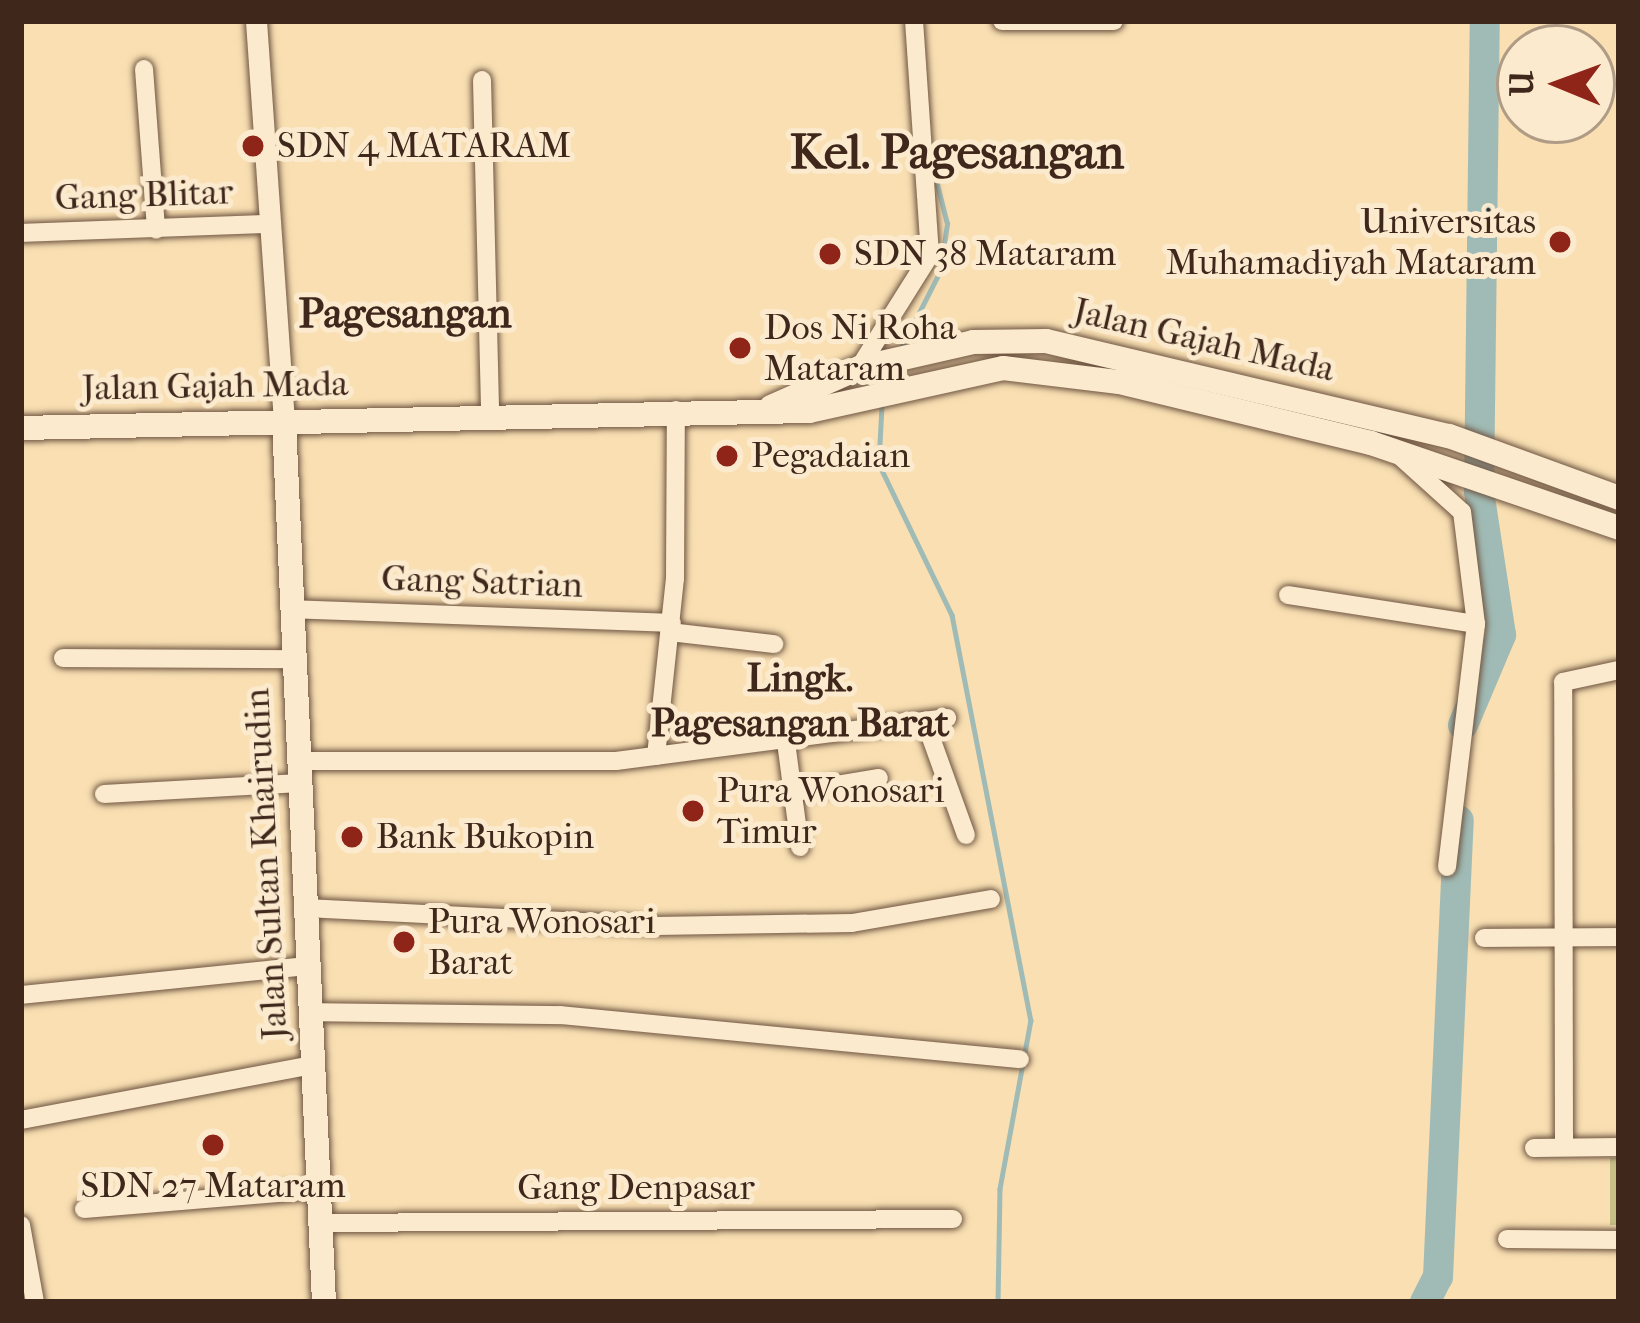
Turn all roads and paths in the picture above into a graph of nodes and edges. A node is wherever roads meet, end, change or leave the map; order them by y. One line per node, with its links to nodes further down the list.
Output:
1 (256, 21): 7 (street)
2 (914, 21): 11 (street)
3 (1002, 21): 4 (street)
4 (1114, 21)
5 (143, 69): 8 (street)
6 (482, 80): 15 (street)
7 (269, 224): 8 (street, Gang Blitar); 16 (street)
8 (155, 230): 9 (street, Gang Blitar)
9 (21, 233)
10 (1130, 355): 11 (main road, Jalan Gajah Mada); 12 (main road); 19 (main road, Jalan Gajah Mada)
11 (871, 365): 13 (main road, Jalan Gajah Mada)
12 (1119, 382): 13 (main road, Jalan Gajah Mada); 18 (main road, Jalan Gajah Mada)
13 (771, 407): 14 (main road, Jalan Gajah Mada)
14 (676, 410): 15 (main road, Jalan Gajah Mada); 24 (street)
15 (490, 414): 16 (main road, Jalan Gajah Mada)
16 (284, 422): 17 (main road, Jalan Gajah Mada); 22 (main road, Jalan Sultan Khairudin)
17 (21, 428)
18 (1393, 451): 20 (main road, Jalan Gajah Mada); 23 (street)
19 (1619, 498)
20 (1619, 528)
21 (1288, 595): 23 (street)
22 (290, 609): 24 (street, Gang Satrian); 27 (main road, Jalan Sultan Khairudin)
23 (1476, 624): 39 (street)
24 (671, 628): 25 (street, Gang Satrian); 32 (street)
25 (774, 644)
26 (63, 658): 27 (street)
27 (292, 659): 33 (main road, Jalan Sultan Khairudin)
28 (1619, 670): 42 (street)
29 (946, 718): 30 (street)
30 (926, 724): 31 (street); 37 (street)
31 (786, 742): 32 (street); 35 (street)
32 (656, 756): 33 (street)
33 (300, 772): 36 (street); 41 (main road, Jalan Sultan Khairudin)
34 (879, 778): 35 (street)
35 (795, 792): 38 (street)
36 (104, 794)
37 (966, 835)
38 (800, 847)
39 (1447, 866)
40 (991, 899): 41 (street)
41 (306, 908): 45 (main road, Jalan Sultan Khairudin)
42 (1564, 937): 43 (street); 44 (street); 51 (street)
43 (1484, 938)
44 (1619, 938)
45 (306, 966): 46 (street); 47 (main road, Jalan Sultan Khairudin)
46 (21, 995)
47 (308, 1012): 48 (street); 49 (main road, Jalan Sultan Khairudin)
48 (1020, 1059)
49 (311, 1065): 50 (street); 54 (main road, Jalan Sultan Khairudin)
50 (21, 1120)
51 (1564, 1147): 52 (street); 53 (street)
52 (1619, 1147)
53 (1534, 1148)
54 (316, 1190): 55 (street); 57 (main road, Jalan Sultan Khairudin)
55 (84, 1210)
56 (953, 1219): 57 (street, Gang Denpasar)
57 (320, 1223): 62 (main road, Jalan Sultan Khairudin)
58 (21, 1225): 61 (street)
59 (1507, 1239): 60 (street)
60 (1619, 1240)
61 (34, 1302)
62 (324, 1302)

